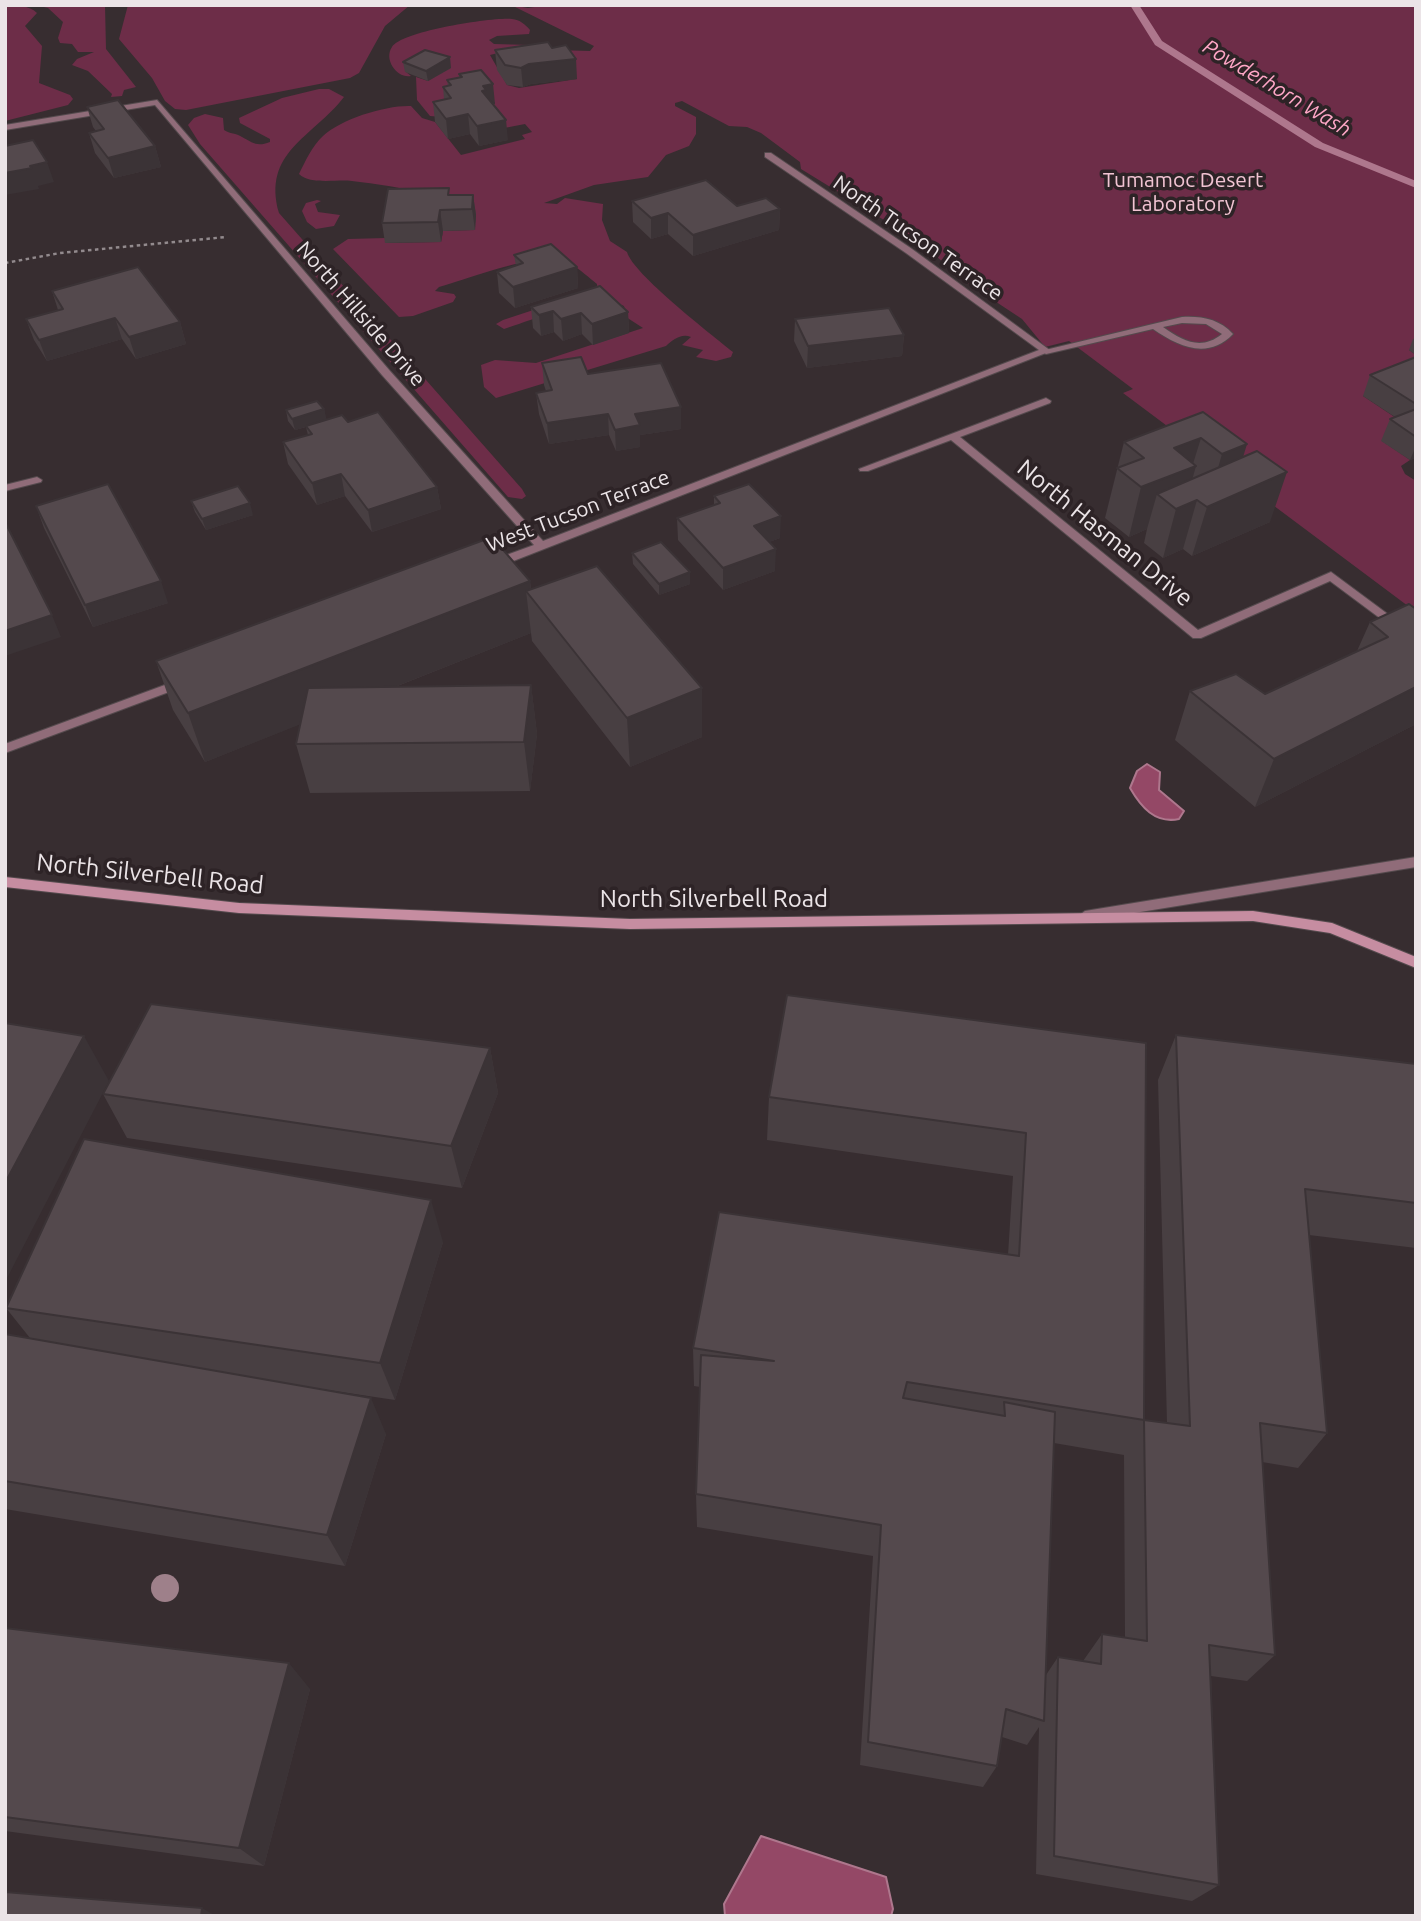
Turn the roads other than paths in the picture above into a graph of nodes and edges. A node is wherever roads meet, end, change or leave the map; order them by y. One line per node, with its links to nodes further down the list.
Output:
1 (5, 128): 10 (street, North Hillside Drive)
2 (768, 155): 4 (street, North Tucson Terrace)
3 (1156, 327): 3 (street, West Tucson Terrace); 4 (street, West Tucson Terrace)
4 (1046, 351): 10 (street, West Tucson Terrace)
5 (1046, 401): 6 (street)
6 (954, 437): 7 (street); 12 (street, North Hasman Drive)
7 (864, 469)
8 (37, 480): 9 (street)
9 (5, 488)
10 (541, 546): 11 (street, West Tucson Terrace)
11 (476, 571)
12 (1416, 641)
13 (190, 679): 14 (street)
14 (5, 749)
15 (1416, 862): 17 (street)
16 (5, 882): 17 (main road, North Silverbell Road)
17 (1070, 919): 18 (main road, North Silverbell Road)
18 (1414, 960)

